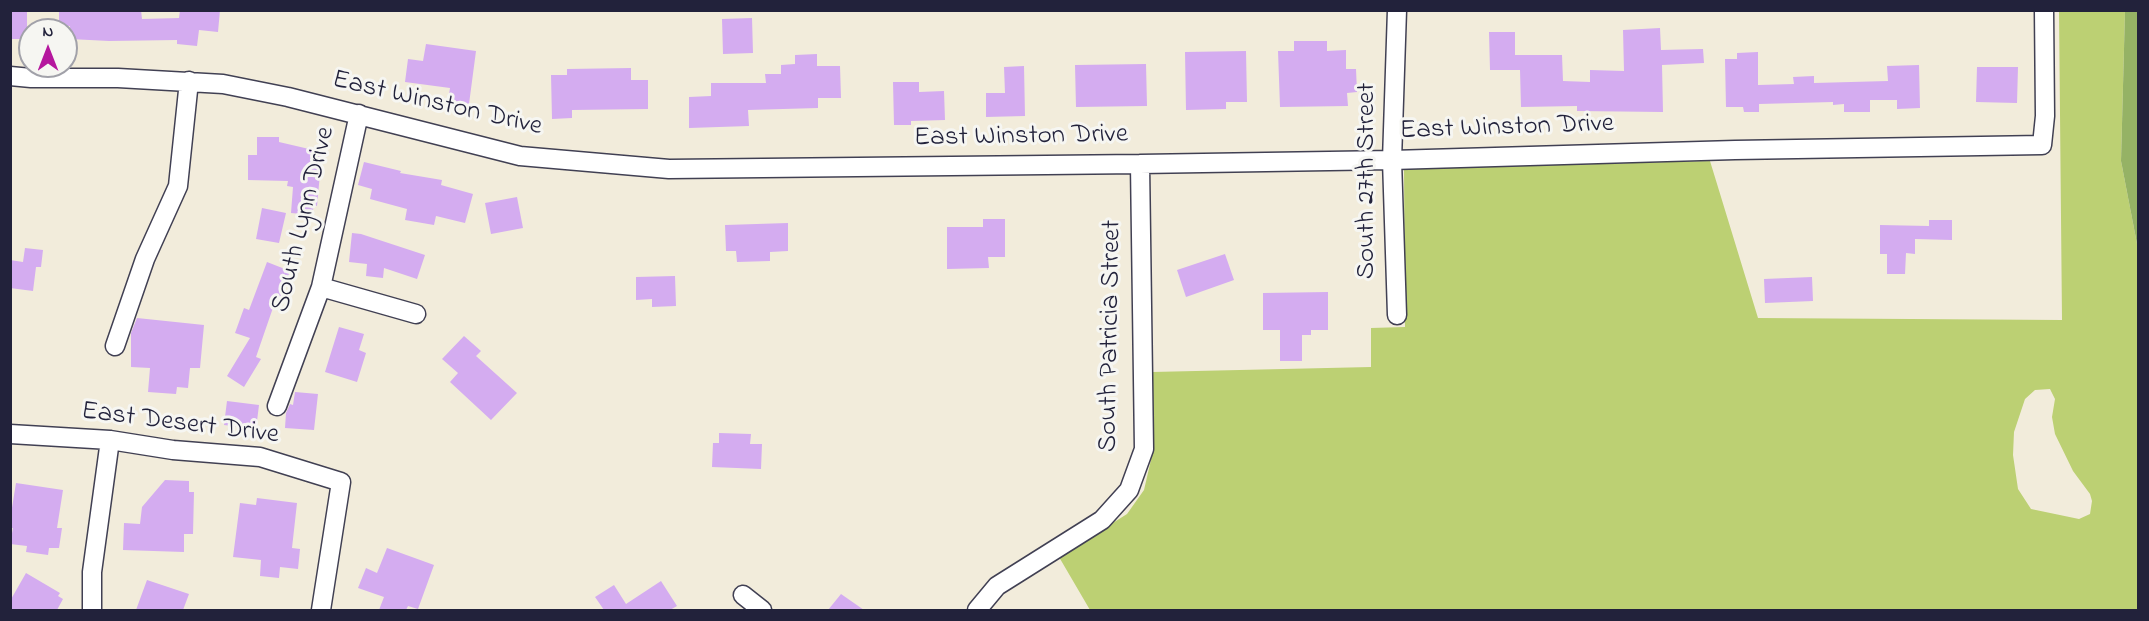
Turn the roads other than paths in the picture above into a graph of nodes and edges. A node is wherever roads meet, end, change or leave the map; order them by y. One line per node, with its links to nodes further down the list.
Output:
1 (1397, 10): 6 (street, South 27th Street)
2 (2044, 10): 6 (street, East Winston Drive)
3 (10, 76): 4 (street, East Winston Drive)
4 (189, 81): 5 (street, East Winston Drive); 11 (street)
5 (359, 114): 7 (street, East Winston Drive); 8 (street, South Lynn Drive)
6 (1392, 160): 7 (street, East Winston Drive); 10 (street, South 27th Street)
7 (1140, 164): 19 (street, South Patricia Street)
8 (321, 287): 9 (street); 12 (street, South Lynn Drive)
9 (416, 314)
10 (1397, 315)
11 (115, 346)
12 (277, 405)
13 (10, 434): 14 (street, East Desert Drive)
14 (110, 440): 16 (street); 17 (street, East Desert Drive)
15 (743, 595): 18 (street)
16 (92, 610)
17 (321, 610)
18 (762, 610)
19 (977, 610)

